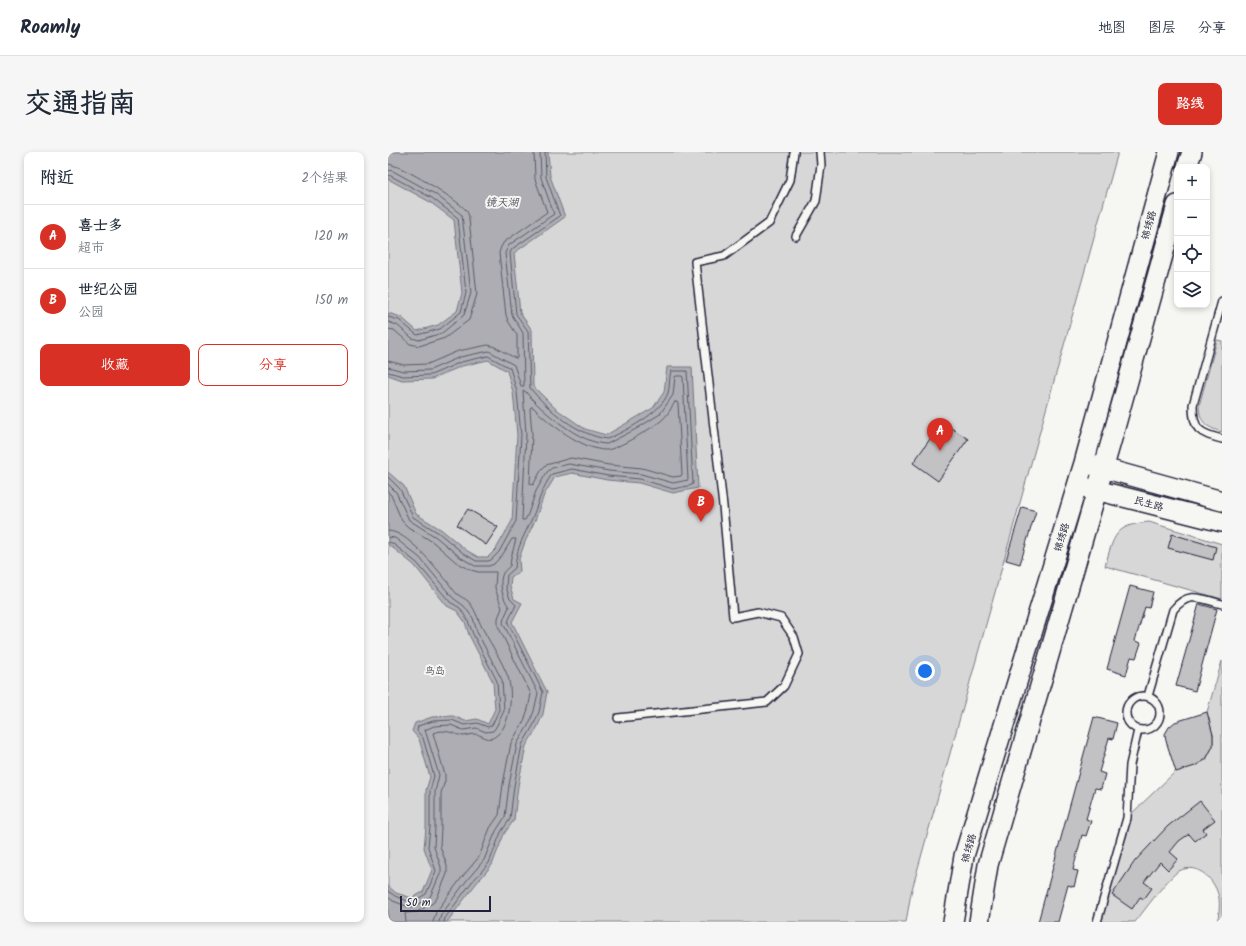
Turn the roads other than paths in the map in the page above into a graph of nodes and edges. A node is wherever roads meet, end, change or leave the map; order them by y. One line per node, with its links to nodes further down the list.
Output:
1 (794, 152): 18 (lane)
2 (820, 152): 7 (lane)
3 (1169, 152): 10 (main road, 锦绣路)
4 (1192, 152): 5 (main road)
5 (1189, 164)
6 (1174, 215): 11 (main road)
7 (796, 236)
8 (1222, 301): 9 (lane)
9 (1222, 439)
10 (1084, 463): 11 (main road); 12 (main road, 锦绣路)
11 (1103, 468): 13 (main road); 14 (main road)
12 (1077, 485): 13 (main road, 民生路); 20 (main road, 锦绣路)
13 (1096, 490): 15 (main road, 民生路); 21 (main road)
14 (1222, 501)
15 (1222, 522)
16 (1222, 604): 17 (lane)
17 (1148, 696): 19 (lane); 19 (lane)
18 (618, 718)
19 (1138, 730): 22 (lane)
20 (953, 922)
21 (979, 922)
22 (1097, 922)

